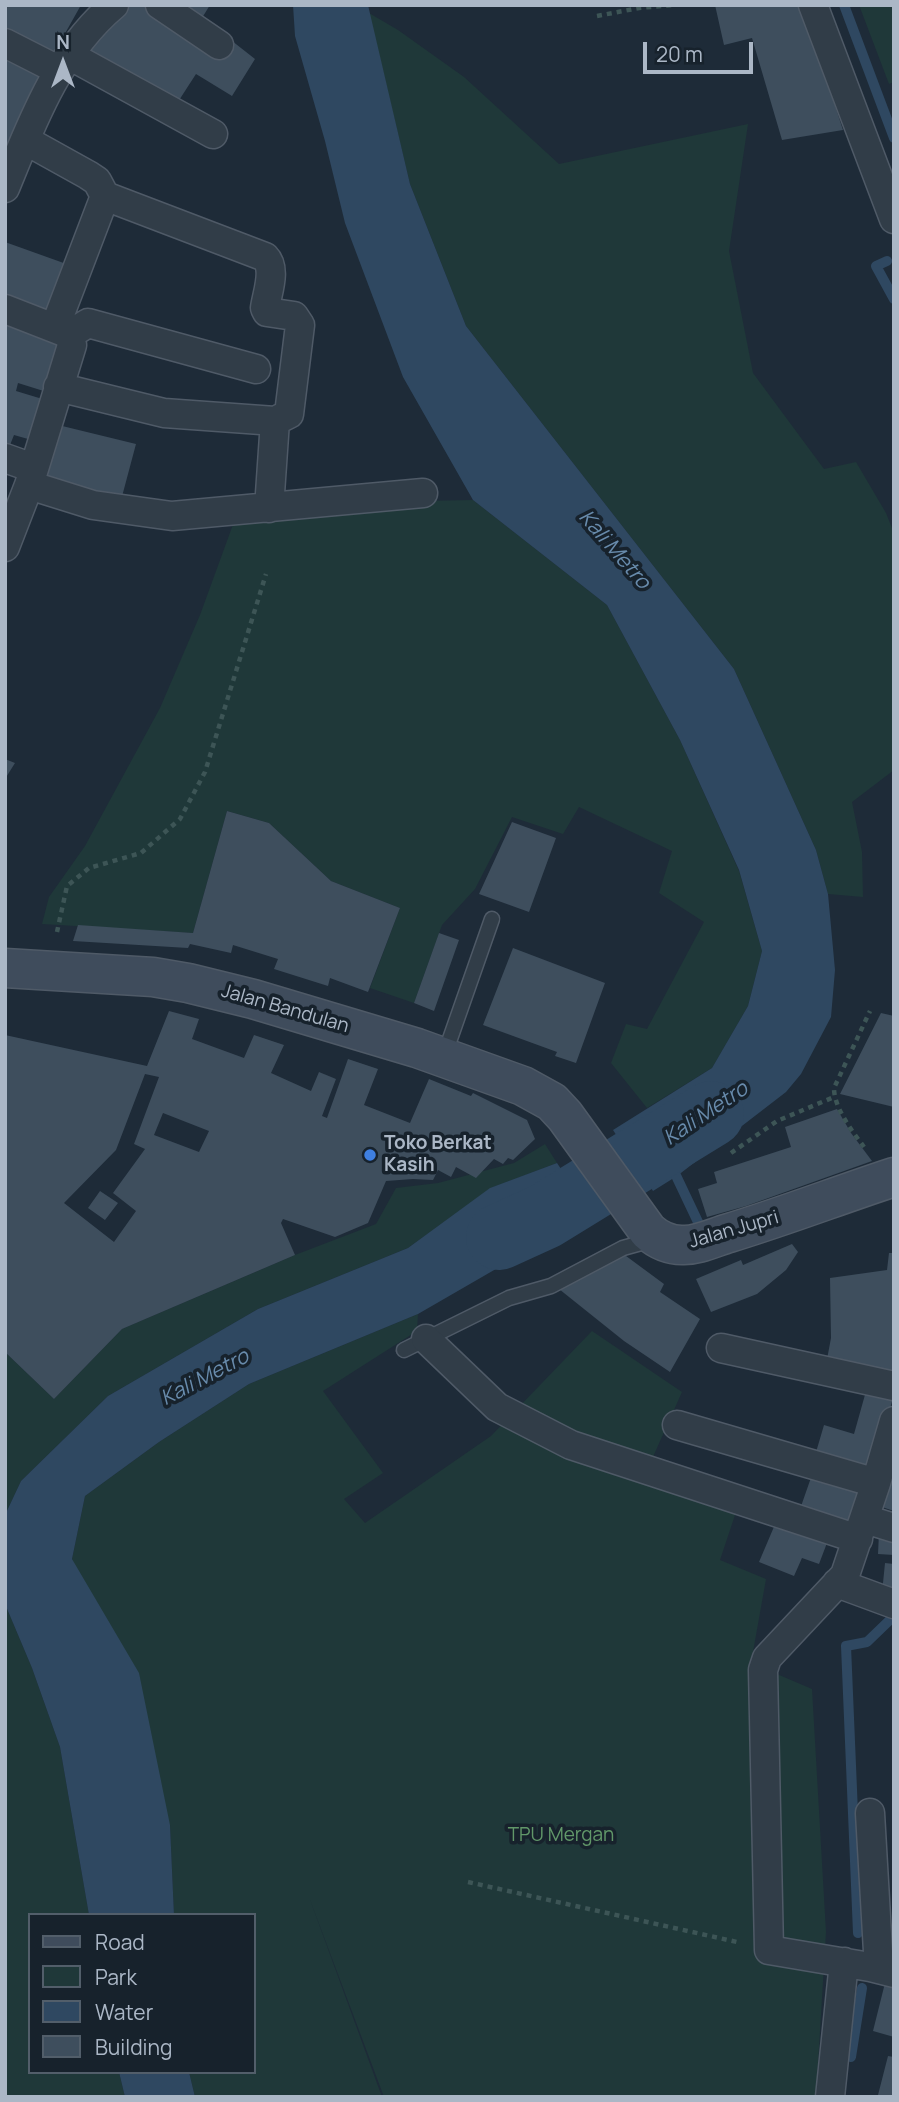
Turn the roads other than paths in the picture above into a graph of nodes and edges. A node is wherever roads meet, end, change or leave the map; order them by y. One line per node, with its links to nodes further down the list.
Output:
1 (114, 5): 6 (street)
2 (160, 5): 5 (street)
3 (813, 5): 9 (street)
4 (5, 43): 6 (street)
5 (219, 44)
6 (64, 63): 7 (street); 8 (street)
7 (213, 134)
8 (25, 140): 10 (street); 11 (street)
9 (885, 168): 12 (street)
10 (5, 188)
11 (105, 196): 14 (street); 17 (street)
12 (894, 219)
13 (5, 310): 14 (street)
14 (62, 331): 15 (street); 16 (street)
15 (256, 369)
16 (58, 387): 17 (street); 19 (street)
17 (275, 421): 21 (street)
18 (5, 458): 19 (street)
19 (31, 477): 21 (street); 22 (street)
20 (423, 493): 21 (street)
21 (269, 508)
22 (5, 547)
23 (492, 919): 25 (lane)
24 (5, 968): 25 (main road, Jalan Bandulan)
25 (444, 1057): 27 (main road, Jalan Bandulan)
26 (882, 1166): 27 (main road, Jalan Jupri)
27 (652, 1235): 28 (lane)
28 (415, 1344): 35 (street)
29 (721, 1348): 30 (street)
30 (894, 1386)
31 (894, 1421): 33 (street)
32 (677, 1425): 33 (street)
33 (876, 1483): 35 (street)
34 (894, 1528): 35 (street)
35 (862, 1529): 36 (street)
36 (838, 1583): 37 (street); 39 (street)
37 (894, 1604)
38 (870, 1813): 40 (street)
39 (844, 1962): 40 (street); 41 (street)
40 (887, 1971)
41 (830, 2097)

